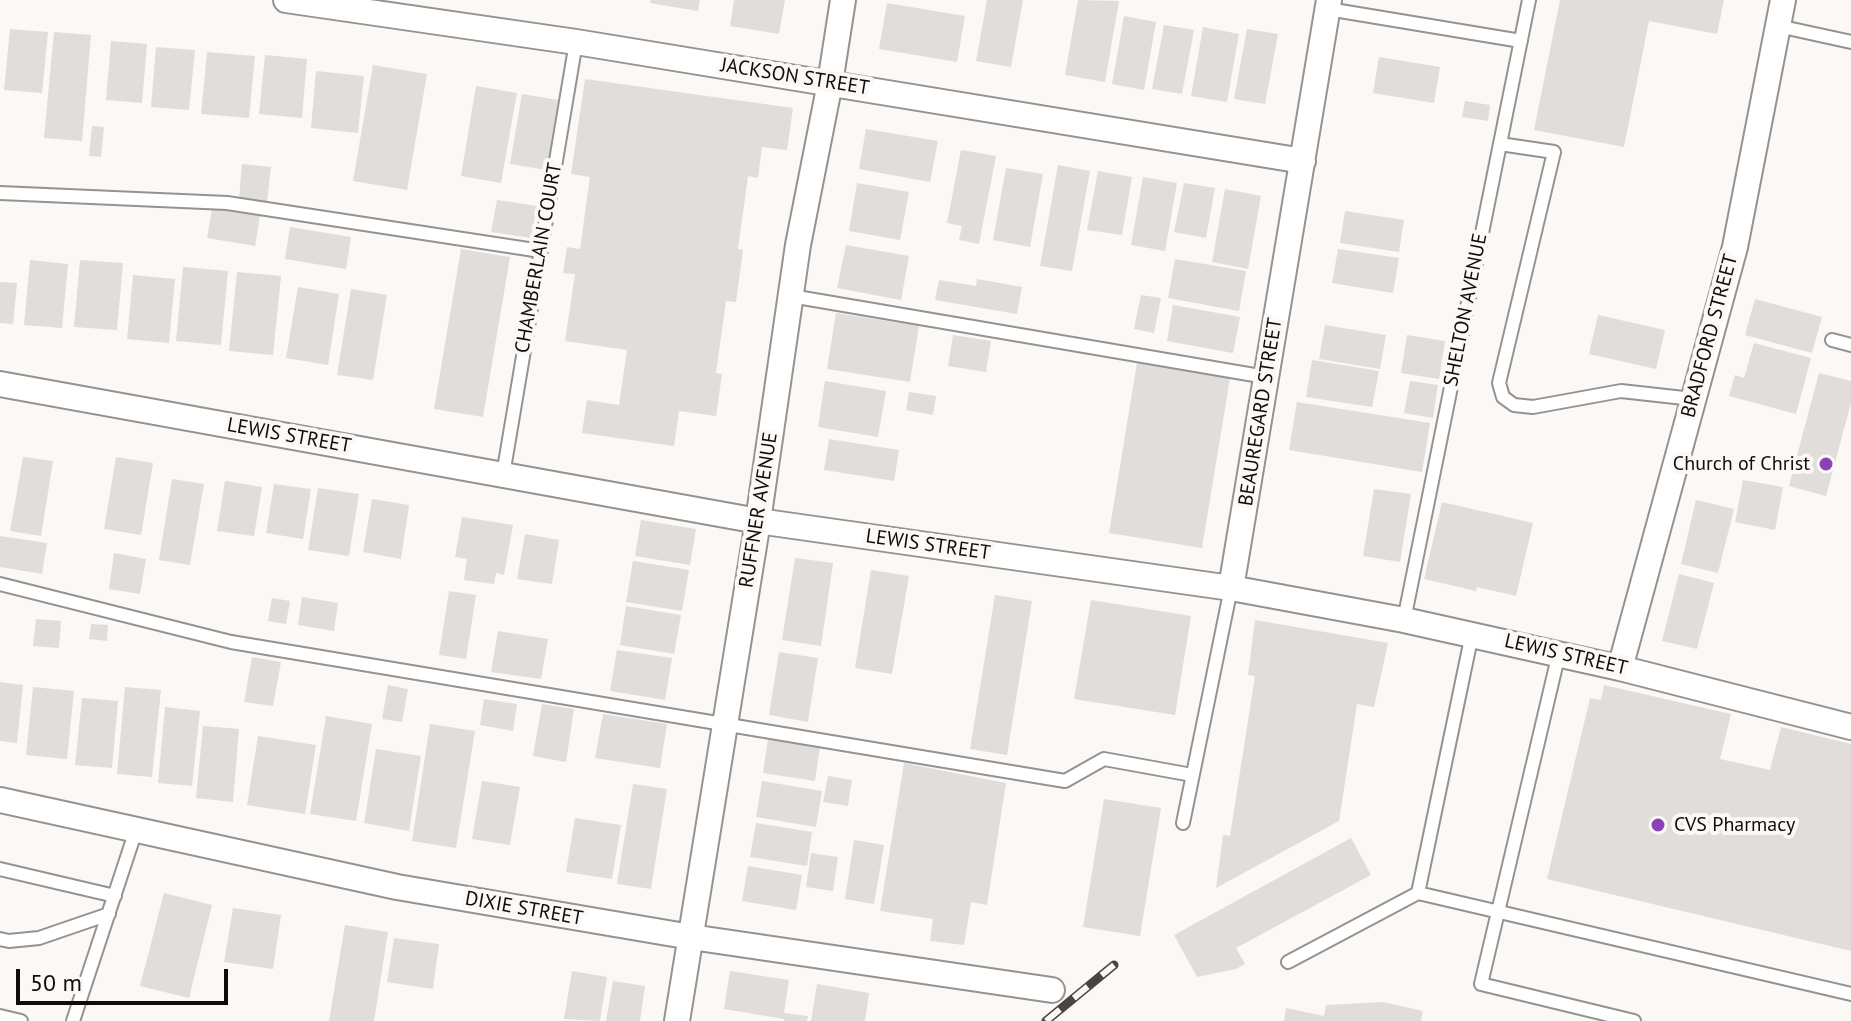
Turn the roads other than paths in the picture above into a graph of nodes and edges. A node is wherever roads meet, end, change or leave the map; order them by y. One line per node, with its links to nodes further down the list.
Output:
1 (286, 0): 8 (street, JACKSON STREET)
2 (843, 0): 10 (street, RUFFNER AVENUE)
3 (1529, 0): 7 (lane, SHELTON AVENUE)
4 (1783, 0): 6 (street, BRADFORD STREET)
5 (1328, 5): 7 (lane); 12 (street, BEAUREGARD STREET)
6 (1778, 26): 9 (lane); 20 (street, BRADFORD STREET)
7 (1521, 41): 11 (lane, SHELTON AVENUE)
8 (576, 42): 10 (street, JACKSON STREET); 14 (lane, CHAMBERLAIN COURT)
9 (1851, 42)
10 (830, 83): 12 (street, JACKSON STREET); 15 (street, RUFFNER AVENUE)
11 (1500, 144): 20 (lane); 25 (lane, SHELTON AVENUE)
12 (1303, 161): 18 (street, BEAUREGARD STREET)
13 (0, 193): 14 (lane)
14 (541, 251): 21 (lane, CHAMBERLAIN COURT)
15 (791, 296): 18 (lane); 22 (street, RUFFNER AVENUE)
16 (1832, 340): 17 (lane)
17 (1851, 345)
18 (1266, 377): 24 (street, BEAUREGARD STREET)
19 (0, 384): 21 (street, LEWIS STREET)
20 (1693, 399): 28 (street, BRADFORD STREET)
21 (503, 475): 22 (street, LEWIS STREET)
22 (758, 521): 24 (street, LEWIS STREET); 29 (street, RUFFNER AVENUE)
23 (0, 584): 29 (lane)
24 (1231, 588): 25 (street, LEWIS STREET); 31 (lane, BEAUREGARD STREET)
25 (1404, 620): 26 (street, LEWIS STREET)
26 (1472, 633): 27 (street, LEWIS STREET); 36 (lane)
27 (1559, 653): 28 (street, LEWIS STREET); 38 (lane)
28 (1620, 668): 30 (street, LEWIS STREET)
29 (725, 725): 31 (lane); 40 (street, RUFFNER AVENUE)
30 (1851, 727)
31 (1192, 775): 33 (lane, BEAUREGARD STREET)
32 (0, 800): 34 (street, DIXIE STREET)
33 (1183, 823)
34 (136, 830): 37 (lane); 40 (street, DIXIE STREET)
35 (0, 869): 37 (lane)
36 (1418, 893): 38 (lane); 42 (lane)
37 (115, 896): 39 (lane)
38 (1498, 912): 44 (lane); 49 (lane)
39 (109, 914): 41 (lane); 47 (lane)
40 (691, 937): 43 (street, DIXIE STREET); 48 (street, RUFFNER AVENUE)
41 (0, 939)
42 (1288, 962)
43 (1052, 990)
44 (1851, 994)
45 (0, 1016): 46 (lane)
46 (21, 1021)
47 (73, 1021)
48 (677, 1021)
49 (1634, 1021)

